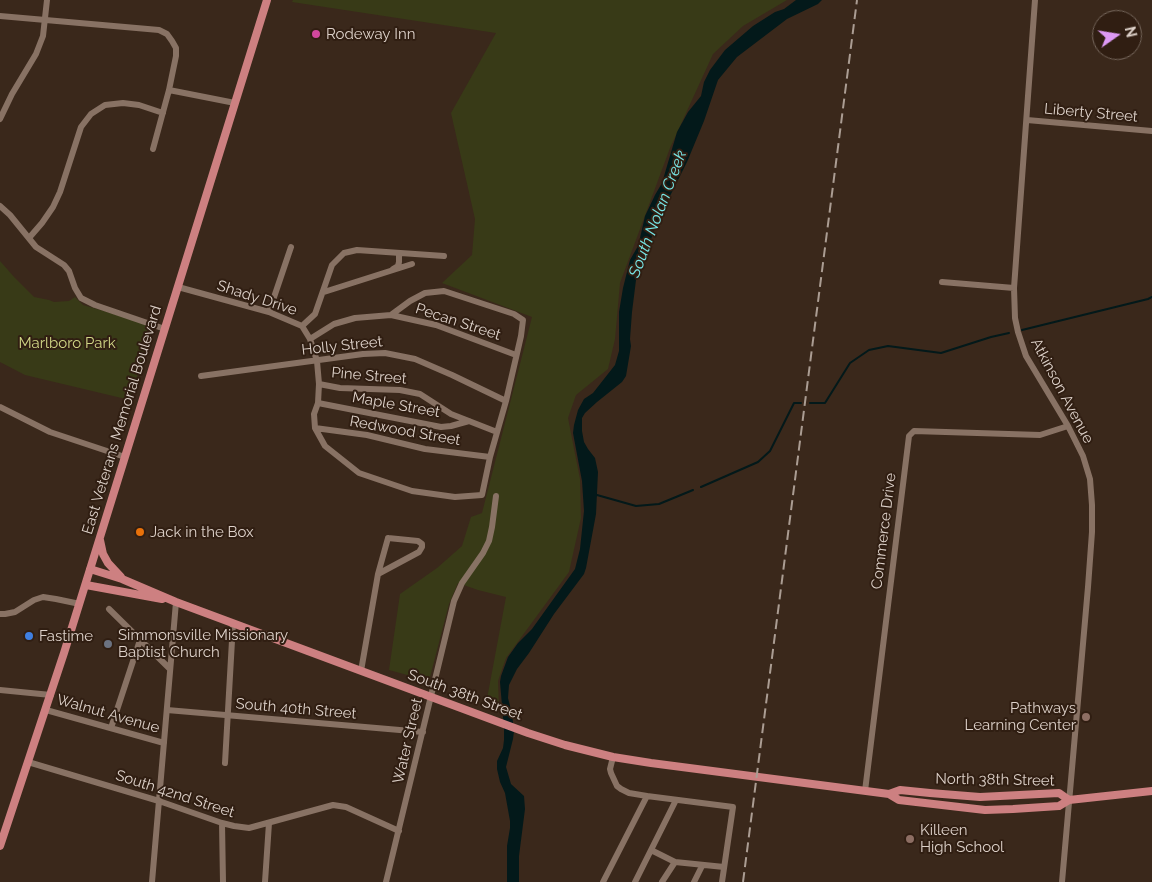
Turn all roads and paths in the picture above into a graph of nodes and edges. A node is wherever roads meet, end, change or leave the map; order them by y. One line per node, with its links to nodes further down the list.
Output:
1 (47, 0): 5 (street)
2 (267, 0): 7 (main road, East Veterans Memorial Boulevard)
3 (1035, 0): 10 (street, Atkinson Avenue)
4 (0, 16): 5 (street)
5 (45, 20): 6 (street); 9 (street)
6 (170, 90): 7 (street); 8 (street)
7 (234, 103): 21 (main road, East Veterans Memorial Boulevard)
8 (163, 113): 12 (street); 14 (street)
9 (0, 120)
10 (1027, 120): 11 (street, Liberty Street); 22 (street, Atkinson Avenue)
11 (1152, 130)
12 (153, 149)
13 (0, 206): 14 (street)
14 (29, 238): 27 (street)
15 (291, 247): 24 (street)
16 (399, 253): 17 (street); 19 (street); 23 (street)
17 (444, 256)
18 (412, 264): 19 (street)
19 (392, 270): 23 (street)
20 (942, 282): 22 (street)
21 (178, 287): 24 (street, Shady Drive); 27 (main road, East Veterans Memorial Boulevard)
22 (1014, 288): 37 (street, Atkinson Avenue)
23 (324, 292): 26 (street)
24 (269, 312): 26 (street, Shady Drive)
25 (391, 315): 28 (street); 29 (street, Pecan Street); 29 (street)
26 (302, 326): 28 (street, Shady Drive)
27 (165, 329): 40 (main road, East Veterans Memorial Boulevard)
28 (310, 339): 30 (street, Shady Drive)
29 (516, 355): 33 (street)
30 (317, 361): 31 (street, Holly Street); 32 (street, Shady Drive); 33 (street, Holly Street)
31 (201, 376)
32 (319, 384): 34 (street, Shady Drive); 36 (street, Pine Street)
33 (506, 402): 39 (street)
34 (318, 403): 36 (street, Maple Street); 38 (street, Shady Drive)
35 (0, 406): 40 (street)
36 (469, 421): 39 (street, Pine Street)
37 (1068, 426): 69 (street, Commerce Drive); 75 (street, Atkinson Avenue)
38 (315, 428): 41 (street, Redwood Street); 41 (street)
39 (497, 432): 41 (street)
40 (125, 457): 43 (main road, East Veterans Memorial Boulevard)
41 (490, 457)
42 (496, 496): 58 (street, Water Street)
43 (100, 538): 44 (main road, East Veterans Memorial Boulevard); 46 (main road)
44 (90, 569): 46 (main road, South 38th Street); 47 (main road, East Veterans Memorial Boulevard)
45 (378, 574): 45 (street); 55 (street)
46 (122, 579): 48 (main road, South 38th Street)
47 (86, 585): 48 (main road, South 38th Street); 49 (main road, East Veterans Memorial Boulevard)
48 (176, 602): 52 (main road, South 38th Street); 54 (street)
49 (80, 604): 51 (street); 57 (main road, East Veterans Memorial Boulevard)
50 (109, 609): 53 (street)
51 (0, 614)
52 (233, 623): 55 (main road, South 38th Street); 61 (street)
53 (140, 640): 54 (street); 62 (street)
54 (170, 669): 60 (street)
55 (361, 671): 58 (main road, South 38th Street)
56 (0, 690): 57 (street)
57 (51, 695): 59 (main road, East Veterans Memorial Boulevard)
58 (431, 697): 63 (street, Water Street); 65 (main road, South 38th Street)
59 (46, 710): 62 (street, Walnut Avenue); 66 (main road, East Veterans Memorial Boulevard)
60 (167, 710): 61 (street, South 40th Street); 64 (street)
61 (228, 715): 63 (street, South 40th Street); 67 (street)
62 (112, 728): 64 (street, Walnut Avenue)
63 (423, 732): 80 (street, Water Street)
64 (164, 743): 76 (street)
65 (612, 757): 68 (main road, South 38th Street); 72 (street)
66 (28, 762): 76 (street, South 42nd Street); 81 (main road, East Veterans Memorial Boulevard)
67 (225, 763)
68 (754, 776): 69 (main road, North 38th Street)
69 (865, 791): 71 (main road, North 38th Street)
70 (1152, 792): 75 (main road, North 38th Street)
71 (889, 794): 73 (main road, North 38th Street); 77 (main road, North 38th Street)
72 (647, 796): 74 (street); 90 (street)
73 (975, 796): 75 (main road, North 38th Street); 77 (main road)
74 (676, 800): 82 (street); 85 (street)
75 (1070, 800): 77 (main road, North 38th Street); 95 (street, Atkinson Avenue)
76 (159, 801): 79 (street, South 42nd Street); 86 (street)
77 (974, 809)
78 (269, 823): 79 (street, South 42nd Street); 80 (street, South 42nd Street); 88 (street)
79 (222, 824): 87 (street)
80 (399, 831): 89 (street, Water Street)
81 (0, 846)
82 (651, 850): 83 (street); 91 (street)
83 (674, 862): 84 (street); 92 (street)
84 (702, 866): 85 (street); 93 (street)
85 (724, 867): 94 (street)
86 (152, 882)
87 (223, 882)
88 (265, 882)
89 (386, 882)
90 (603, 882)
91 (635, 882)
92 (662, 882)
93 (694, 882)
94 (722, 882)
95 (1062, 882)

